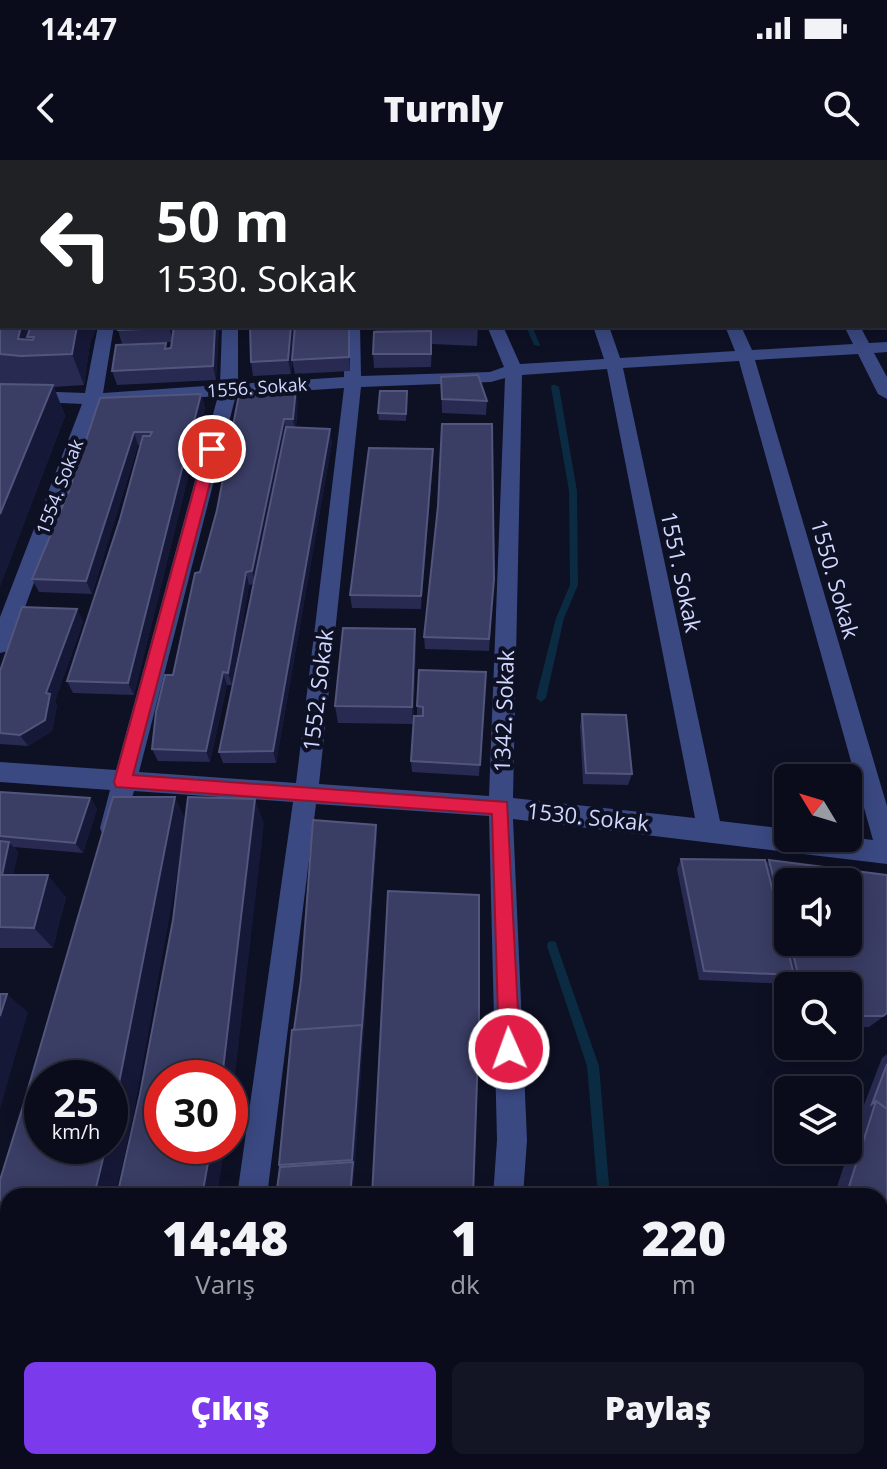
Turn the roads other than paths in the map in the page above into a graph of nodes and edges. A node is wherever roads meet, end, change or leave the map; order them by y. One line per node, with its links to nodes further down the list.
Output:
1 (106, 328): 17 (street, 1554. Sokak)
2 (230, 328): 14 (street)
3 (352, 328): 13 (street, 1552. Sokak)
4 (496, 328): 12 (street, 1342. Sokak)
5 (602, 328): 11 (street, 1551. Sokak)
6 (734, 328): 10 (street, 1550. Sokak)
7 (853, 328): 9 (street)
8 (887, 347): 9 (street, 1556. Sokak)
9 (865, 349): 10 (street, 1556. Sokak); 15 (street)
10 (745, 354): 11 (street, 1556. Sokak); 24 (street, 1550. Sokak)
11 (614, 364): 12 (street, 1556. Sokak); 23 (street, 1551. Sokak)
12 (514, 370): 13 (street, 1556. Sokak); 22 (street, 1342. Sokak)
13 (353, 382): 14 (street, 1556. Sokak); 21 (street, 1552. Sokak)
14 (229, 389): 17 (street, 1556. Sokak); 20 (street)
15 (887, 394)
16 (0, 395): 17 (street, 1556. Sokak)
17 (93, 399): 18 (street, 1554. Sokak)
18 (0, 645)
19 (0, 772): 20 (street, 1530. Sokak)
20 (123, 782): 21 (street, 1530. Sokak); 26 (street)
21 (306, 794): 22 (street, 1530. Sokak); 27 (street, 1552. Sokak)
22 (501, 807): 23 (street, 1530. Sokak); 28 (street, 1342. Sokak)
23 (710, 830): 25 (street, 1530. Sokak)
24 (887, 847)
25 (887, 853)
26 (105, 857)
27 (253, 1188)
28 (509, 1188)

